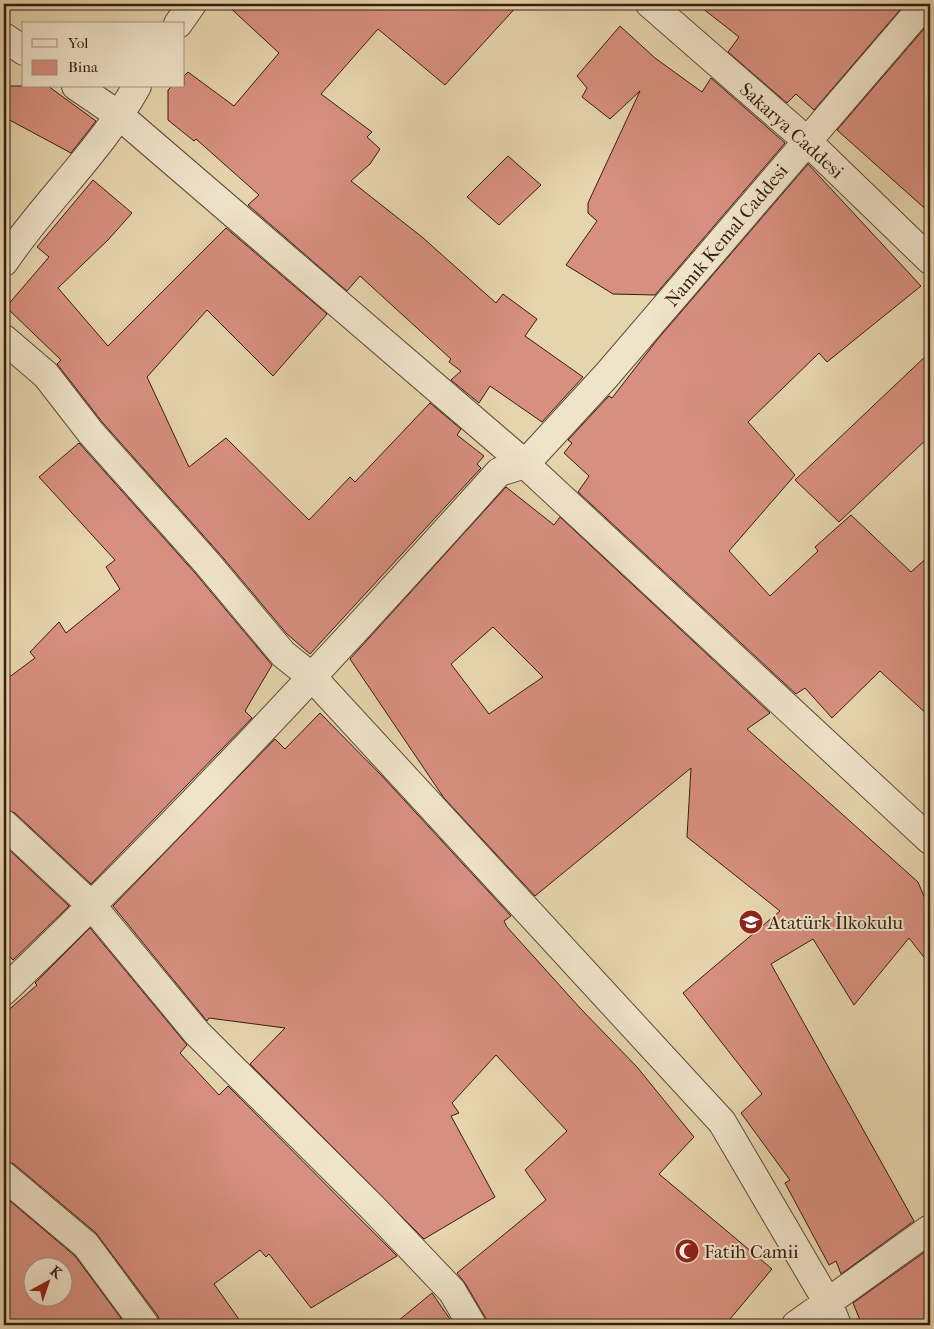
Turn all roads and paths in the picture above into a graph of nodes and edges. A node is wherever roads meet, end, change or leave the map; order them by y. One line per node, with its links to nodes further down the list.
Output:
1 (192, 4): 4 (street)
2 (650, 4): 10 (street, Sakarya Caddesi)
3 (925, 4): 10 (street, Namık Kemal Caddesi)
4 (179, 22)
5 (4, 37): 6 (street)
6 (22, 50)
7 (79, 88): 9 (street)
8 (136, 88): 9 (street)
9 (120, 116): 12 (street); 14 (street)
10 (806, 140): 11 (street, Sakarya Caddesi); 14 (street, Namık Kemal Caddesi)
11 (930, 260)
12 (4, 262)
13 (4, 339): 15 (street)
14 (526, 464): 15 (street); 17 (street)
15 (313, 678): 18 (street); 22 (street)
16 (4, 824): 18 (street)
17 (930, 840)
18 (92, 906): 19 (street); 24 (street)
19 (4, 991)
20 (4, 1176): 23 (street)
21 (930, 1229): 22 (street)
22 (833, 1314): 25 (street)
23 (145, 1325)
24 (472, 1325)
25 (796, 1325)

